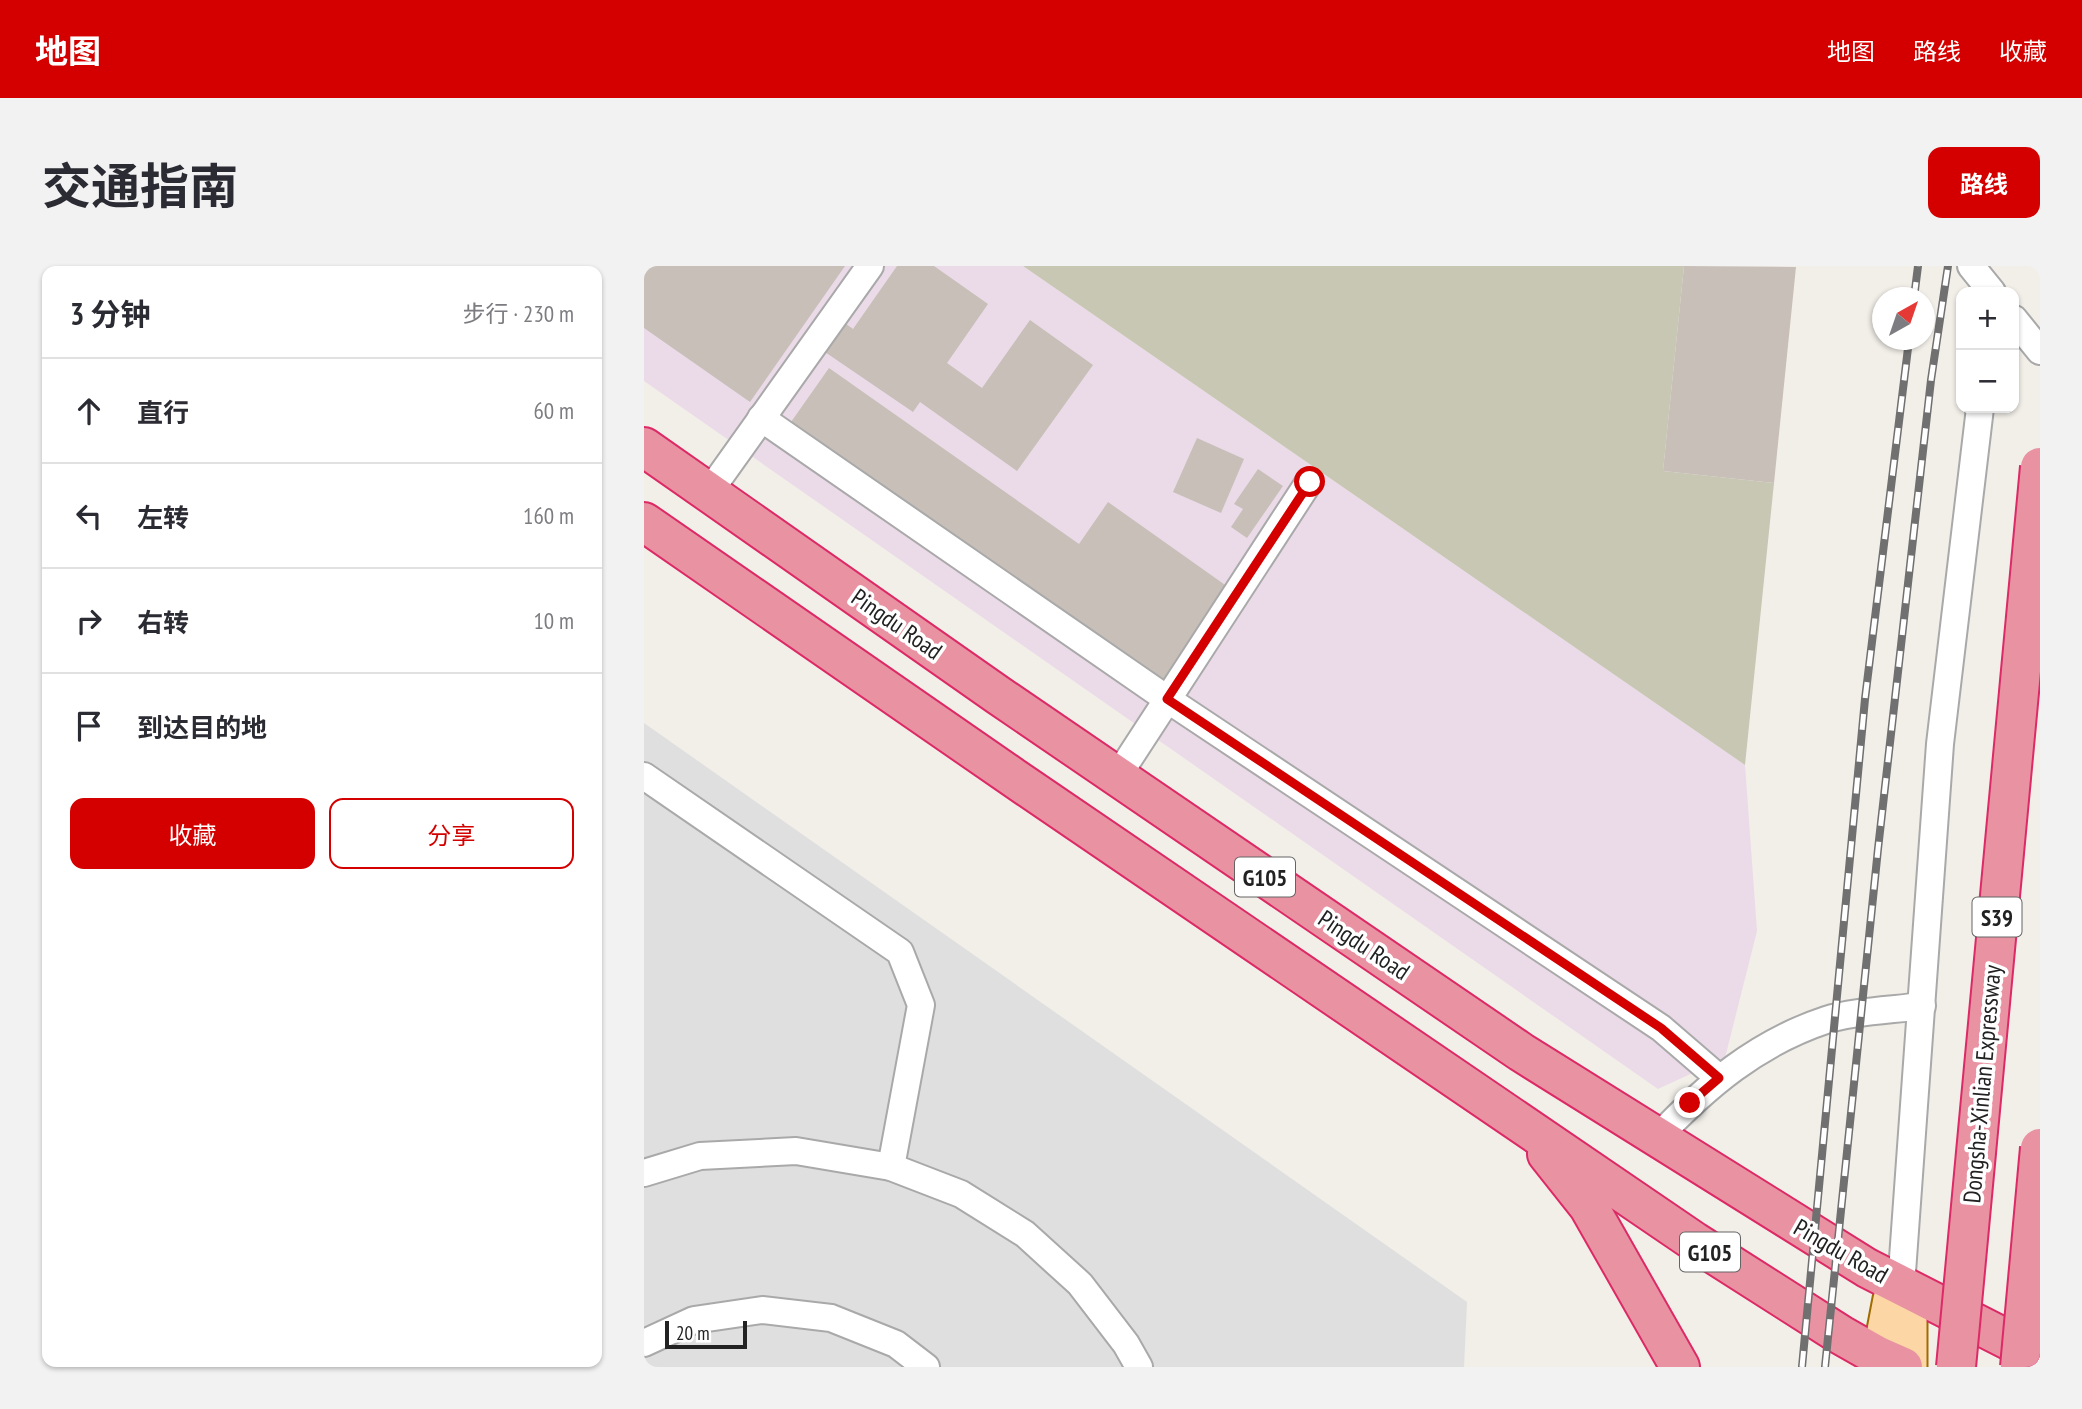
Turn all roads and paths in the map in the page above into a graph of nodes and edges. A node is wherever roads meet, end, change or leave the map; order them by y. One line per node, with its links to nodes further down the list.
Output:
1 (870, 266): 9 (street)
2 (1971, 266): 4 (street)
3 (1996, 266): 5 (street)
4 (1989, 287)
5 (1994, 287)
6 (2019, 325): 7 (street)
7 (2040, 351)
8 (1979, 413): 18 (street)
9 (761, 418): 13 (street); 15 (street)
10 (644, 446): 13 (highway, Pingdu Road / G105)
11 (2040, 467): 32 (highway, Dongsha-Xinlian Expressway / S39, bridge)
12 (1310, 482): 15 (street)
13 (709, 492): 17 (highway, Pingdu Road / G105)
14 (644, 522): 20 (highway, G105)
15 (1167, 699): 17 (street); 19 (street)
16 (644, 776): 23 (street)
17 (1117, 777): 21 (highway, Pingdu Road / G105)
18 (1922, 1006): 19 (street); 25 (street)
19 (1719, 1078): 21 (street)
20 (1524, 1125): 28 (highway, G105); 31 (highway)
21 (1657, 1138): 25 (highway, Pingdu Road / G105)
22 (2040, 1148): 33 (highway, bridge)
23 (891, 1167): 24 (street); 30 (street)
24 (644, 1173)
25 (1901, 1286): 27 (highway, Pingdu Road / G105); 28 (main road)
26 (644, 1343): 29 (street)
27 (2040, 1356)
28 (1892, 1364)
29 (926, 1367)
30 (1139, 1367)
31 (1680, 1367)
32 (1956, 1367)
33 (2020, 1367)

